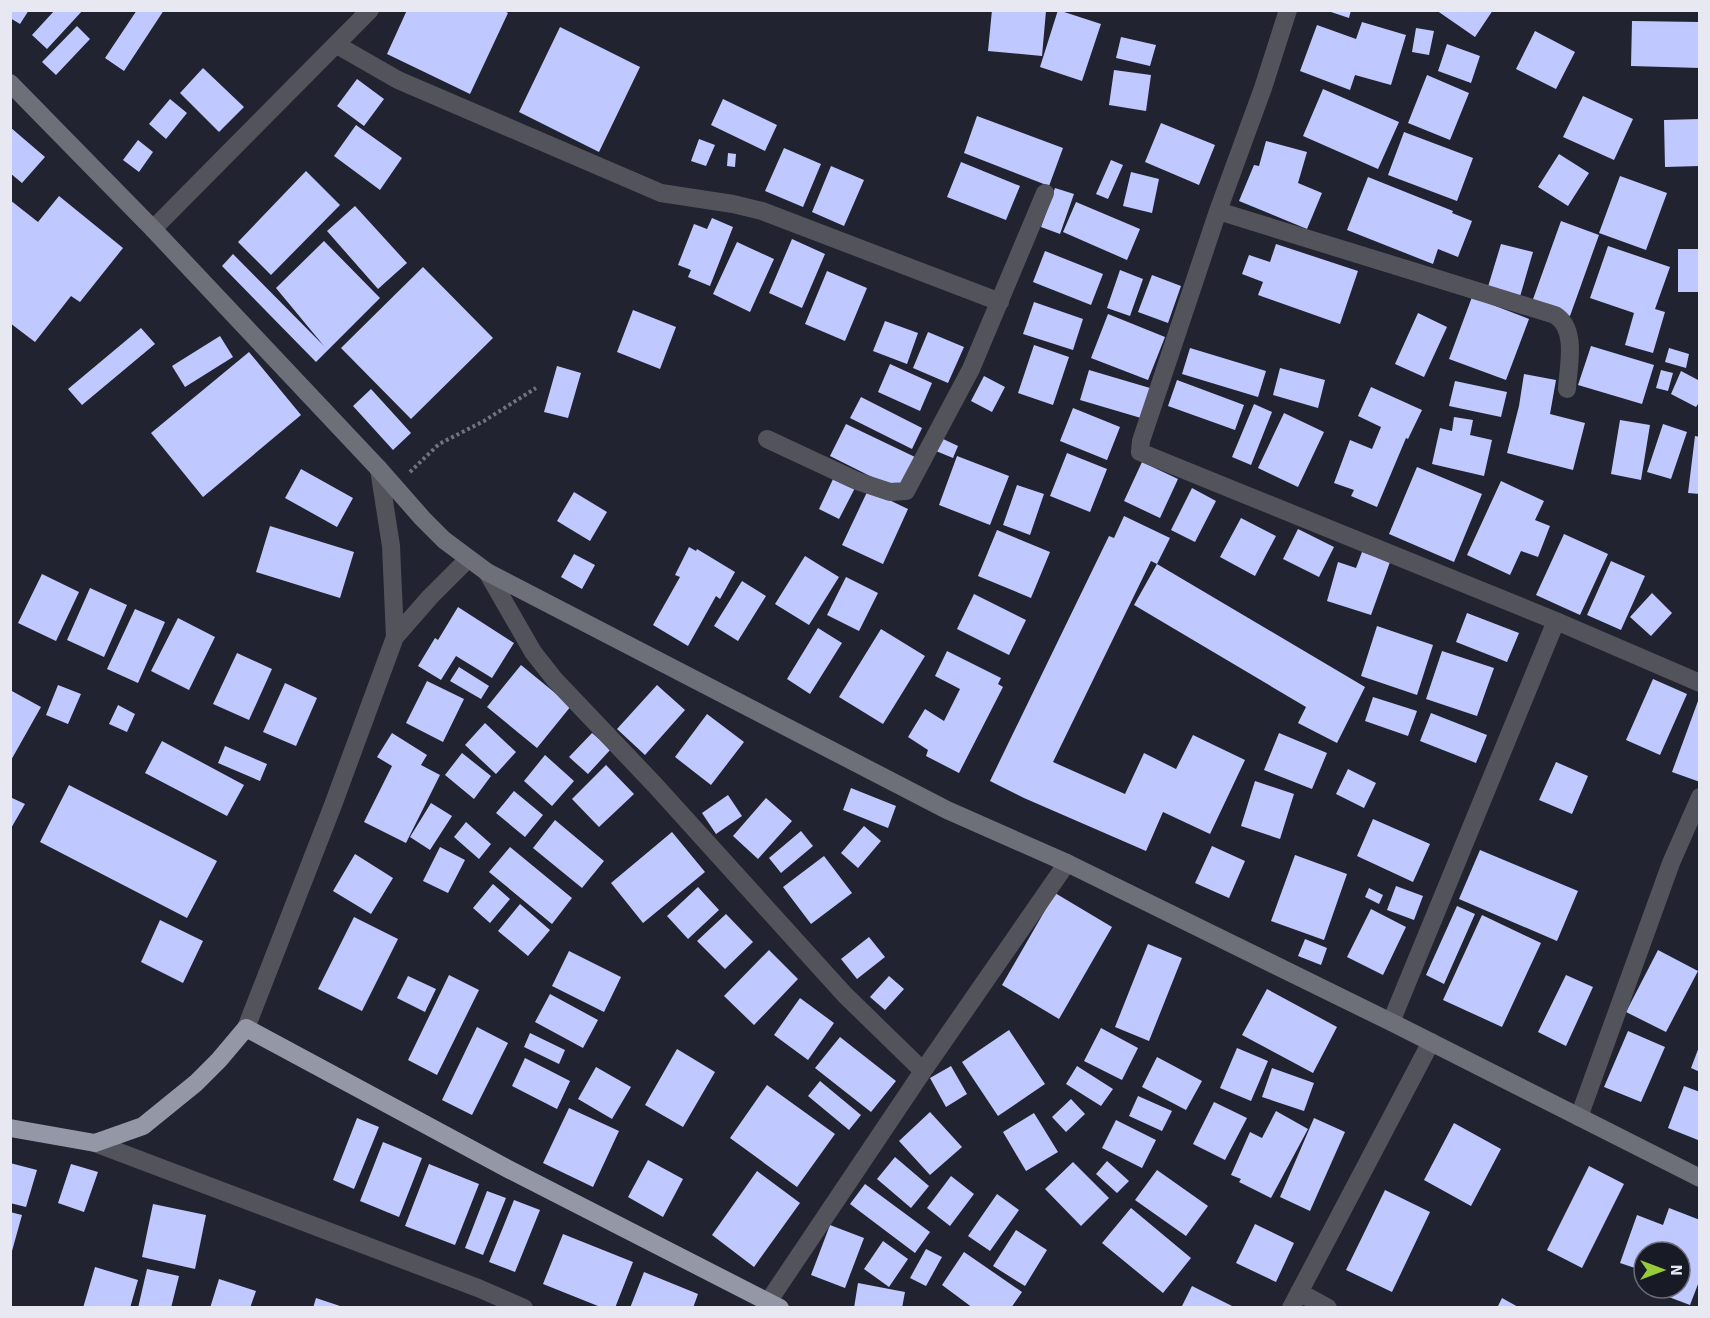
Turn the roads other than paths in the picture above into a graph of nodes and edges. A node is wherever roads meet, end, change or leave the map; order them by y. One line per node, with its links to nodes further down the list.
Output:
1 (370, 10): 3 (street)
2 (1288, 10): 6 (street)
3 (337, 45): 7 (street); 8 (street)
4 (10, 83): 7 (street)
5 (1045, 193): 8 (street)
6 (1218, 211): 9 (street); 14 (street)
7 (153, 230): 11 (street)
8 (1000, 302): 10 (street)
9 (1567, 389)
10 (767, 439)
11 (379, 469): 12 (street); 15 (street)
12 (468, 559): 13 (street); 15 (street)
13 (488, 572): 18 (street); 22 (street)
14 (1556, 621): 16 (street); 19 (street)
15 (395, 637): 20 (street)
16 (1700, 683)
17 (1700, 797): 23 (street)
18 (1067, 864): 19 (street); 22 (street)
19 (1391, 1022): 21 (street)
20 (246, 1028): 25 (highway); 28 (highway)
21 (1431, 1042): 23 (street); 27 (street)
22 (923, 1071): 28 (street)
23 (1579, 1117): 26 (street)
24 (10, 1128): 25 (highway)
25 (95, 1143): 29 (street)
26 (1700, 1178)
27 (1295, 1300): 30 (street)
28 (774, 1305)
29 (524, 1308)
30 (1328, 1308)

